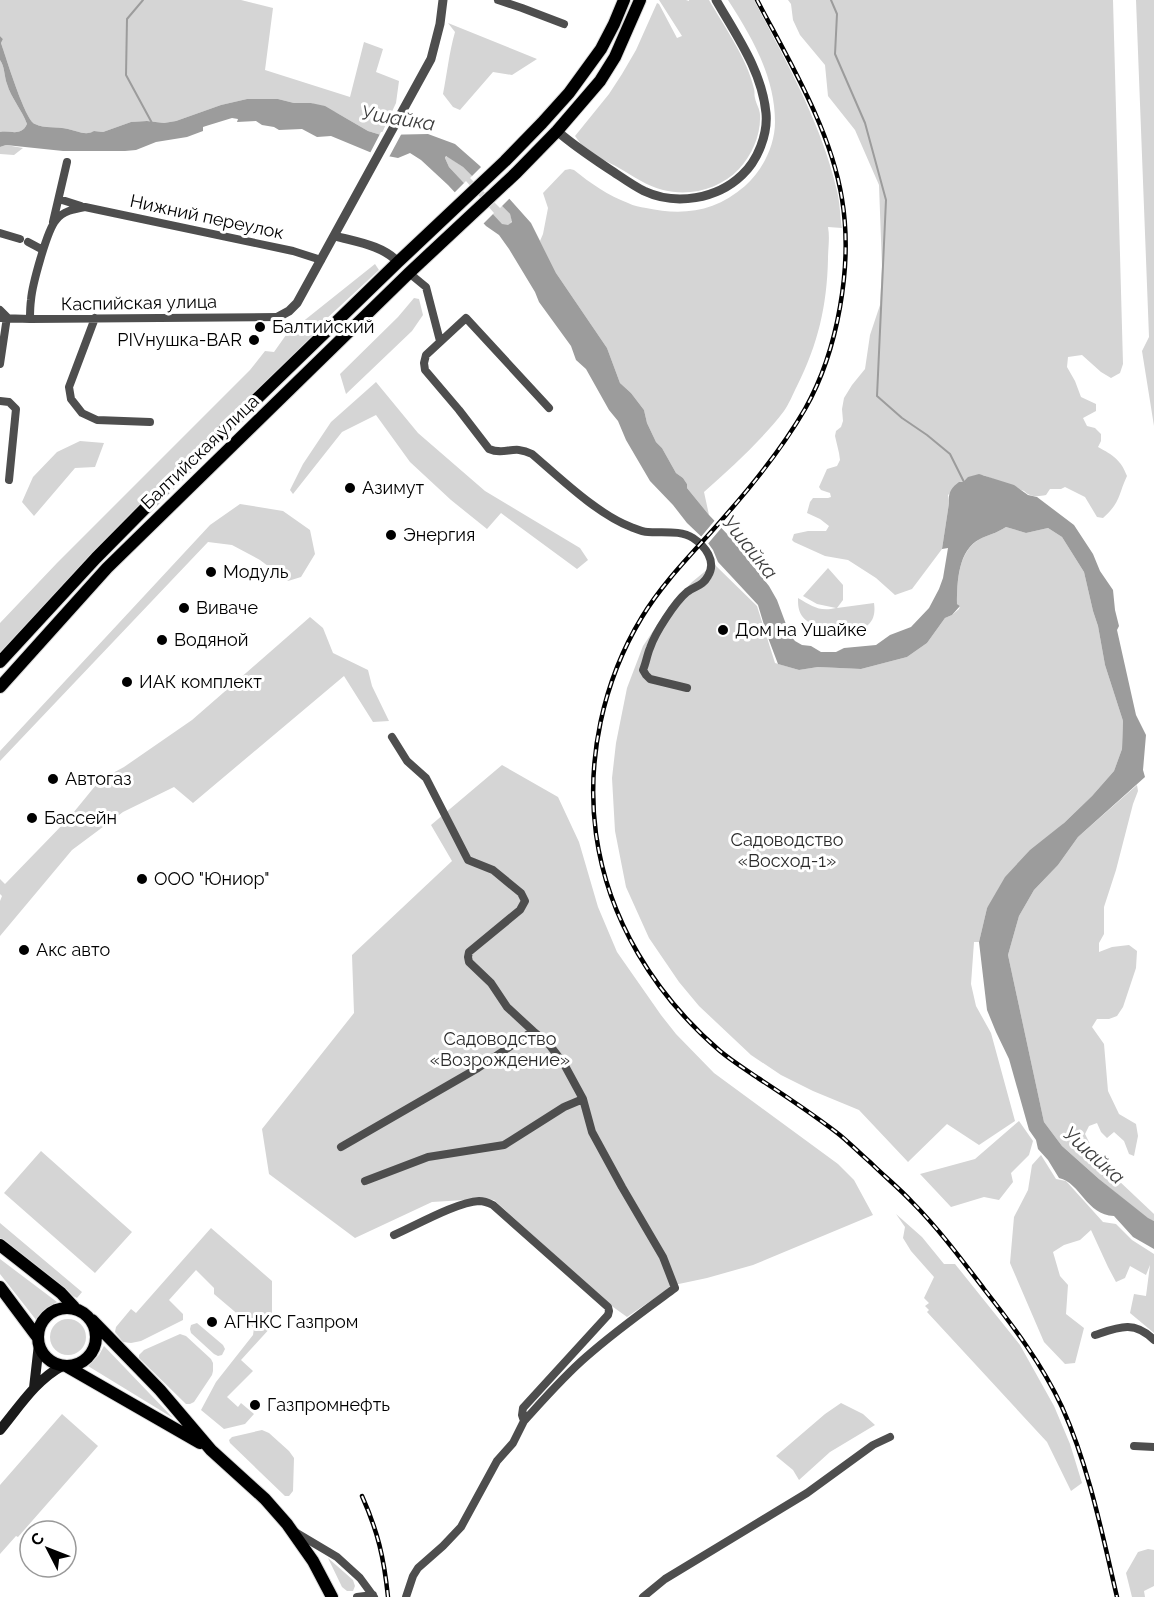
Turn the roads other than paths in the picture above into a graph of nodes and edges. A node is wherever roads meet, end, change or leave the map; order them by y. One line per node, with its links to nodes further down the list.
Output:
1 (443, 0): 14 (street)
2 (498, 0): 6 (street)
3 (624, 0): 19 (main road, Балтийская улица)
4 (640, 0): 8 (main road)
5 (716, 0): 8 (street)
6 (524, 4): 7 (street)
7 (564, 24)
8 (557, 131): 20 (main road, Балтийская улица)
9 (67, 162): 10 (street)
10 (59, 199): 11 (street, Нижний переулок); 12 (street)
11 (85, 207): 12 (street); 18 (street, Нижний переулок)
12 (53, 224): 17 (street)
13 (0, 233): 15 (street)
14 (335, 236): 18 (street); 19 (street)
15 (20, 239)
16 (28, 242): 17 (street)
17 (43, 250): 25 (street)
18 (321, 260): 23 (street)
19 (398, 262): 32 (main road, Балтийская улица)
20 (409, 273): 26 (street); 33 (main road, Балтийская улица)
21 (0, 310): 22 (street)
22 (4, 317): 25 (street, Каспийская улица); 27 (street)
23 (278, 317): 24 (street, Каспийская улица)
24 (95, 318): 25 (street, Каспийская улица); 30 (street)
25 (30, 319)
26 (440, 341): 29 (street); 34 (street)
27 (0, 364)
28 (0, 401): 31 (street)
29 (549, 408)
30 (150, 422)
31 (9, 480)
32 (0, 662)
33 (0, 687)
34 (687, 688)
35 (392, 737): 36 (street)
36 (533, 1031): 37 (street); 38 (street)
37 (583, 1099): 39 (street); 50 (street)
38 (341, 1147)
39 (365, 1181)
40 (394, 1235): 50 (street)
41 (0, 1245): 43 (main road)
42 (0, 1287): 47 (main road)
43 (75, 1307): 44 (main road); 47 (main road)
44 (92, 1320): 48 (main road); 55 (main road)
45 (1095, 1335): 46 (street)
46 (1154, 1340)
47 (38, 1341): 48 (main road); 49 (main road)
48 (64, 1366): 49 (main road); 55 (main road)
49 (34, 1388): 51 (main road)
50 (524, 1421): 60 (street)
51 (0, 1430)
52 (890, 1437): 61 (street)
53 (1134, 1446): 54 (street)
54 (1154, 1447)
55 (211, 1450): 56 (main road)
56 (291, 1529): 57 (street); 58 (main road)
57 (374, 1596): 59 (street)
58 (332, 1597)
59 (357, 1597)
60 (406, 1597)
61 (643, 1597)

